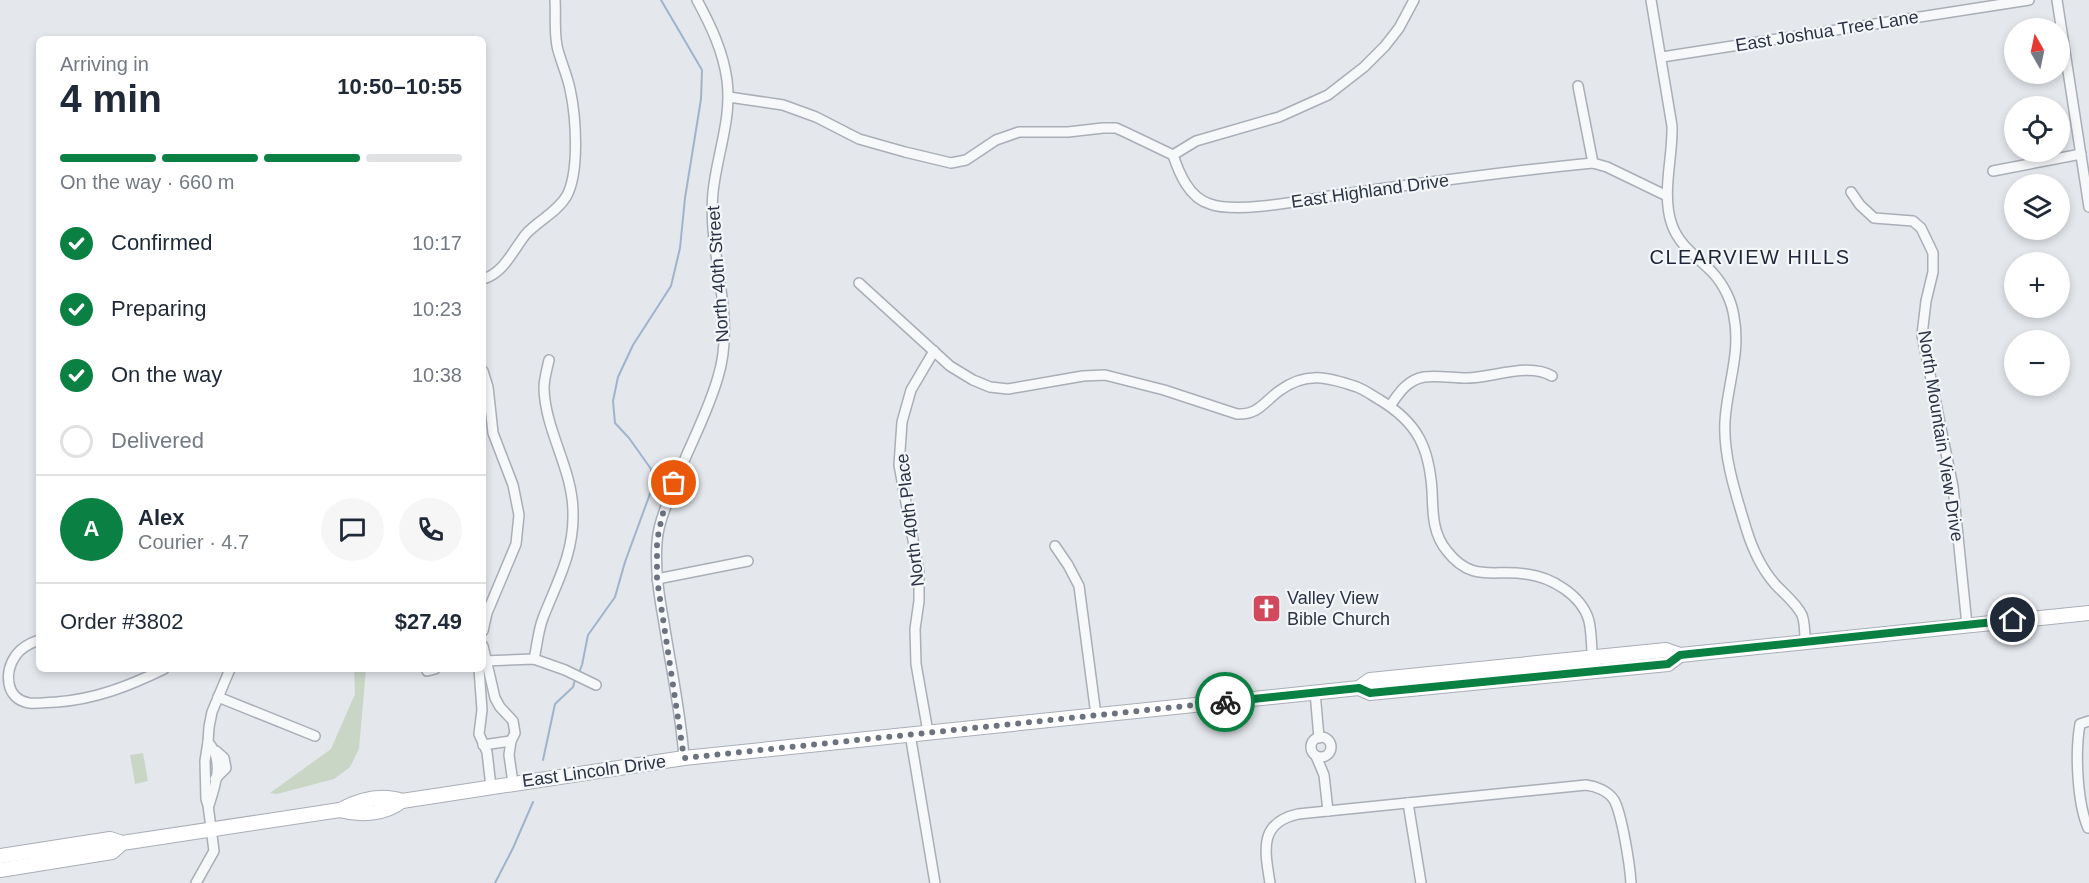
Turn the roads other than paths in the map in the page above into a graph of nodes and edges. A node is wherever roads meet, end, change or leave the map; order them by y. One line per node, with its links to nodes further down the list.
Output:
1 (555, 0): 17 (street)
2 (697, 0): 9 (street, North 40th Street)
3 (1414, 0): 11 (street)
4 (1651, 0): 7 (street)
5 (2029, 0): 7 (street, East Joshua Tree Lane)
6 (2057, 0): 10 (street)
7 (1662, 57): 15 (street)
8 (1578, 86): 12 (street)
9 (729, 97): 11 (street); 26 (street, North 40th Street)
10 (2081, 154): 13 (street); 16 (street)
11 (1173, 155): 12 (street, East Highland Drive)
12 (1593, 163): 15 (street)
13 (1993, 171)
14 (1851, 192): 29 (street, North Mountain View Drive)
15 (1667, 196): 31 (street)
16 (2089, 207)
17 (486, 278)
18 (859, 283): 19 (street)
19 (934, 351): 23 (street); 44 (street, North 40th Place)
20 (549, 360): 32 (street)
21 (1552, 376): 23 (street)
22 (486, 381): 28 (street)
23 (1390, 406): 35 (street)
24 (1055, 546): 42 (street)
25 (748, 561): 26 (street)
26 (657, 579): 53 (street, North 40th Street)
27 (2089, 613): 29 (main road, East Lincoln Drive)
28 (486, 618)
29 (1967, 625): 31 (main road, East Lincoln Drive)
30 (36, 641): 36 (street)
31 (1805, 642): 35 (main road, East Lincoln Drive)
32 (534, 659): 33 (street); 39 (street)
33 (486, 660)
34 (486, 664): 48 (street)
35 (1593, 664): 40 (main road, East Lincoln Drive)
36 (157, 672)
37 (229, 672): 41 (street)
38 (479, 672): 50 (street)
39 (596, 685)
40 (1315, 693): 42 (main road, East Lincoln Drive); 47 (street)
41 (218, 697): 46 (street); 49 (street)
42 (1096, 715): 44 (main road, East Lincoln Drive)
43 (2089, 721): 60 (street)
44 (928, 732): 45 (main road, East Lincoln Drive)
45 (910, 734): 53 (main road, East Lincoln Drive); 66 (street)
46 (315, 736)
47 (1320, 738): 51 (street); 52 (street)
48 (511, 741): 50 (street); 55 (street)
49 (208, 742): 58 (street); 58 (street)
50 (483, 745): 56 (street)
51 (1327, 755): 52 (street); 54 (street)
52 (1316, 756): 54 (street)
53 (684, 758): 55 (main road, East Lincoln Drive)
54 (1324, 775): 59 (street)
55 (513, 783): 56 (main road, East Lincoln Drive)
56 (491, 787): 61 (main road, East Lincoln Drive)
57 (1408, 803): 59 (street); 68 (street); 69 (street)
58 (209, 809): 61 (street)
59 (1328, 811): 67 (street)
60 (2088, 828)
61 (212, 830): 62 (main road, East Lincoln Drive); 65 (street)
62 (122, 843): 63 (main road, East Lincoln Drive); 64 (main road, East Lincoln Drive)
63 (0, 856)
64 (0, 870)
65 (196, 883)
66 (935, 883)
67 (1270, 883)
68 (1421, 883)
69 (1631, 883)

